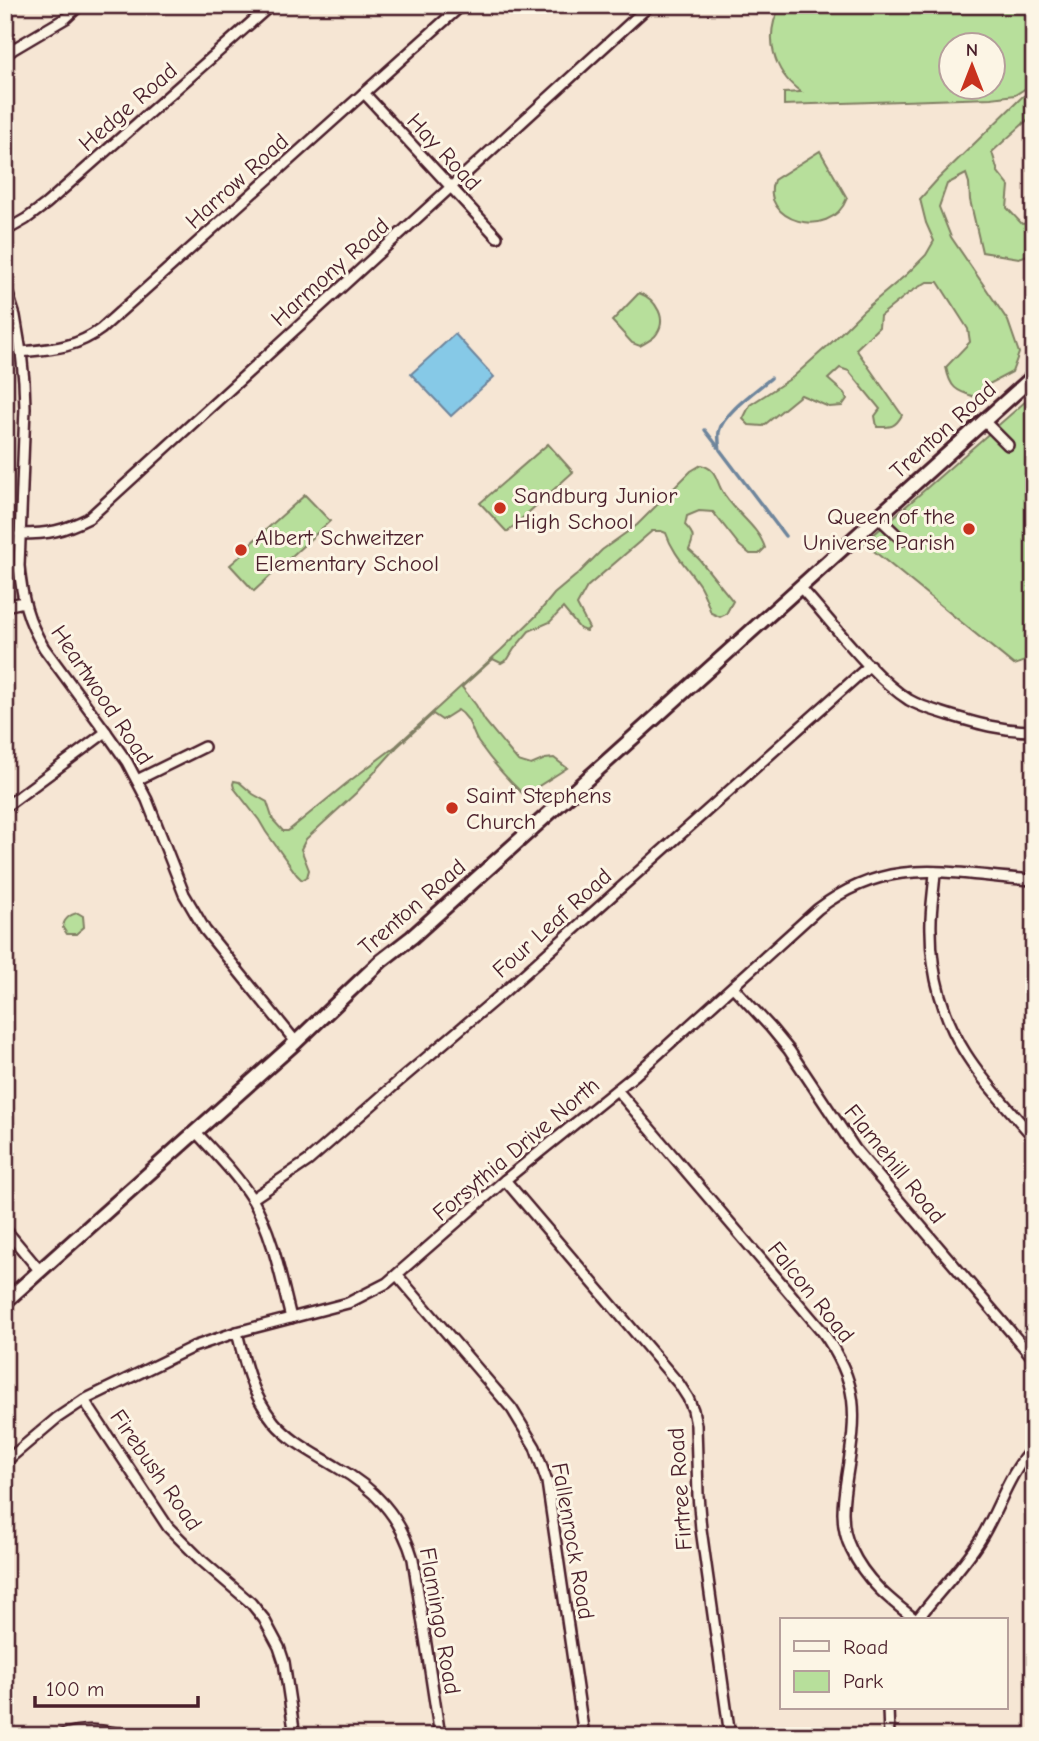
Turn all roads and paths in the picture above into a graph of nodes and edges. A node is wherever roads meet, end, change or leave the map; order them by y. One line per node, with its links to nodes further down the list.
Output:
1 (80, 5): 6 (street)
2 (271, 5): 9 (street, Hedge Road)
3 (462, 5): 7 (street, Harrow Road)
4 (650, 5): 8 (street, Harmony Road)
5 (5, 42): 6 (street)
6 (8, 53)
7 (364, 93): 8 (street, Hay Road); 12 (street, Harrow Road)
8 (452, 188): 10 (street, Hay Road); 17 (street, Harmony Road)
9 (5, 231)
10 (497, 237)
11 (5, 285): 12 (street, Heartwood Road)
12 (21, 352): 17 (street, Heartwood Road)
13 (1034, 376): 14 (main road, Trenton Road)
14 (984, 421): 15 (street); 16 (main road, Trenton Road)
15 (1008, 445)
16 (878, 517): 18 (street); 19 (main road, Trenton Road)
17 (20, 534): 20 (street, Heartwood Road)
18 (902, 540)
19 (800, 587): 22 (street); 31 (main road, Trenton Road)
20 (23, 602): 21 (street); 24 (street, Heartwood Road)
21 (5, 606)
22 (870, 665): 23 (street); 36 (street, Four Leaf Road)
23 (1034, 731)
24 (106, 732): 26 (street, Heartwood Road); 27 (street)
25 (204, 747): 26 (street)
26 (137, 780): 31 (street, Heartwood Road)
27 (5, 807)
28 (935, 872): 29 (street, Forsythia Drive North); 30 (street, Forsythia Drive North); 34 (street)
29 (1034, 880)
30 (733, 987): 32 (street, Forsythia Drive North); 43 (street, Flamehill Road)
31 (296, 1042): 33 (main road, Trenton Road)
32 (617, 1090): 35 (street, Forsythia Drive North); 47 (street, Falcon Road)
33 (195, 1131): 36 (street); 38 (main road, Trenton Road)
34 (1034, 1138)
35 (505, 1180): 39 (street, Forsythia Drive North); 56 (street, Firtree Road)
36 (252, 1199): 41 (street)
37 (5, 1229): 38 (street)
38 (40, 1270): 40 (main road, Trenton Road)
39 (397, 1275): 41 (street, Forsythia Drive North); 55 (street, Fallenrock Road)
40 (5, 1302)
41 (290, 1318): 42 (street, Forsythia Drive North)
42 (237, 1332): 44 (street, Forsythia Drive North); 54 (street, Flamingo Road)
43 (1034, 1359)
44 (84, 1400): 46 (street, Forsythia Drive North); 50 (street, Firebush Road)
45 (1034, 1447): 48 (street)
46 (5, 1462)
47 (914, 1618)
48 (918, 1618)
49 (888, 1710): 57 (street)
50 (295, 1734): 53 (street)
51 (59, 1736): 52 (street)
52 (132, 1736)
53 (270, 1736)
54 (440, 1736)
55 (584, 1736)
56 (730, 1736)
57 (888, 1736)

